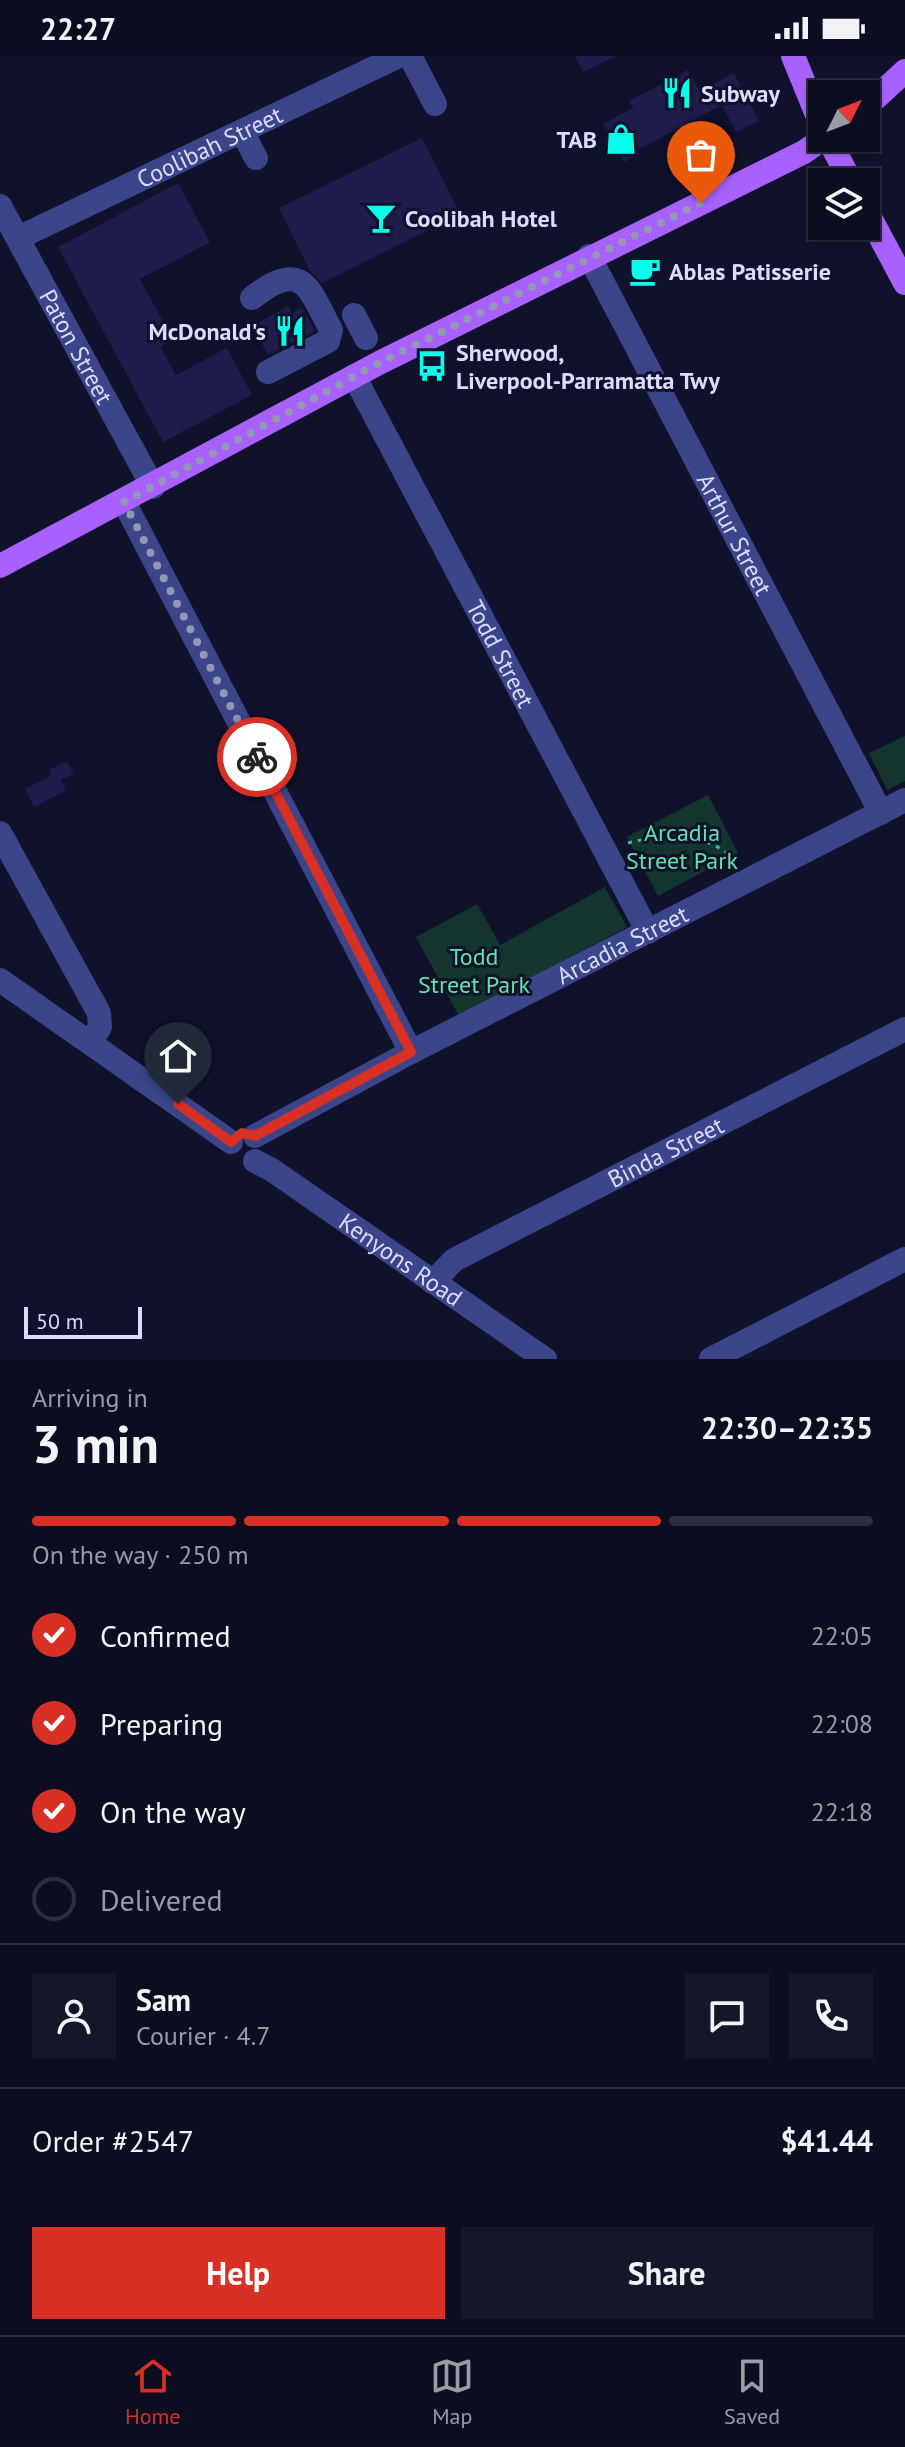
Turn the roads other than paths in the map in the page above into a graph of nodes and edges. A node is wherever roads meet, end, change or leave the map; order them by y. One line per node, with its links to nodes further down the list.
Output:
1 (399, 56): 8 (street, Coolibah Street)
2 (410, 56): 7 (street)
3 (793, 56): 5 (main road)
4 (905, 71): 6 (main road)
5 (808, 93)
6 (880, 94)
7 (435, 104)
8 (243, 133): 10 (street); 13 (street, Coolibah Street)
9 (808, 149): 14 (main road)
10 (256, 158)
11 (0, 206): 13 (street, Paton Street)
12 (880, 236): 15 (main road)
13 (18, 238): 21 (street, Paton Street)
14 (589, 256): 20 (main road); 25 (street, Arthur Street)
15 (905, 283)
16 (252, 298): 19 (street)
17 (354, 315): 18 (street)
18 (366, 338)
19 (268, 372)
20 (354, 376): 21 (main road); 27 (street, Todd Street)
21 (153, 487): 22 (main road)
22 (124, 502): 23 (main road); 31 (street)
23 (0, 566)
24 (905, 800): 25 (street, Arcadia Street)
25 (881, 813): 27 (street, Arcadia Street)
26 (0, 833): 30 (street)
27 (648, 932): 31 (street, Arcadia Street)
28 (0, 980): 30 (street)
29 (905, 1029): 34 (street, Binda Street)
30 (90, 1042): 32 (street)
31 (411, 1052): 32 (street, Arcadia Street)
32 (243, 1139): 34 (street, Kenyons Road)
33 (905, 1259): 36 (street)
34 (433, 1282): 35 (street, Kenyons Road)
35 (545, 1359)
36 (711, 1359)

